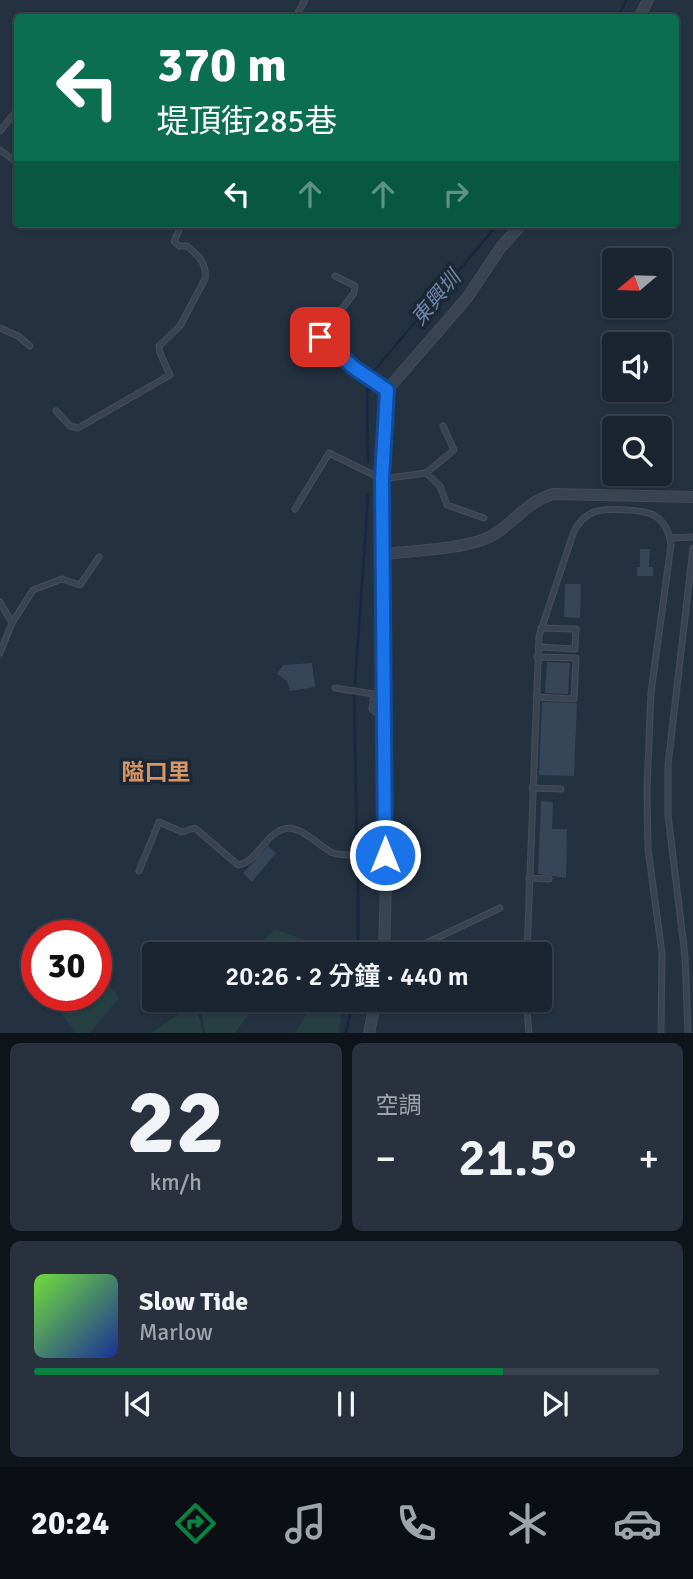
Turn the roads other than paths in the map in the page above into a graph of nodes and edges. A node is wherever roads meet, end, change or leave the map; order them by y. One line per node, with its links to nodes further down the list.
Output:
1 (14, 114): 2 (lane)
2 (0, 131)
3 (180, 228): 9 (lane)
4 (515, 228): 8 (street)
5 (335, 276): 8 (lane)
6 (0, 328): 7 (lane)
7 (30, 346)
8 (387, 390): 12 (street)
9 (56, 411)
10 (443, 426): 11 (lane)
11 (426, 473): 12 (lane); 15 (lane)
12 (382, 479): 14 (lane); 19 (street)
13 (693, 497): 19 (street)
14 (295, 509)
15 (484, 518)
16 (693, 537): 17 (lane)
17 (670, 538): 23 (lane); 44 (lane)
18 (693, 548): 45 (lane)
19 (383, 554): 29 (street)
20 (99, 557): 22 (lane)
21 (0, 602): 22 (lane)
22 (12, 623): 25 (lane)
23 (541, 628): 24 (lane); 24 (lane)
24 (538, 648): 26 (lane)
25 (0, 653)
26 (537, 657): 28 (lane); 28 (lane)
27 (335, 688): 29 (lane)
28 (536, 697): 30 (lane)
29 (384, 719): 35 (street)
30 (532, 788): 31 (lane); 33 (lane)
31 (561, 789)
32 (139, 871): 35 (lane)
33 (529, 878): 34 (lane); 39 (lane)
34 (549, 879)
35 (386, 882): 37 (street)
36 (500, 908): 38 (lane)
37 (384, 942)
38 (428, 942)
39 (527, 942)
40 (373, 1012): 42 (street)
41 (527, 1012): 43 (lane)
42 (369, 1033)
43 (529, 1033)
44 (661, 1033)
45 (688, 1033)

